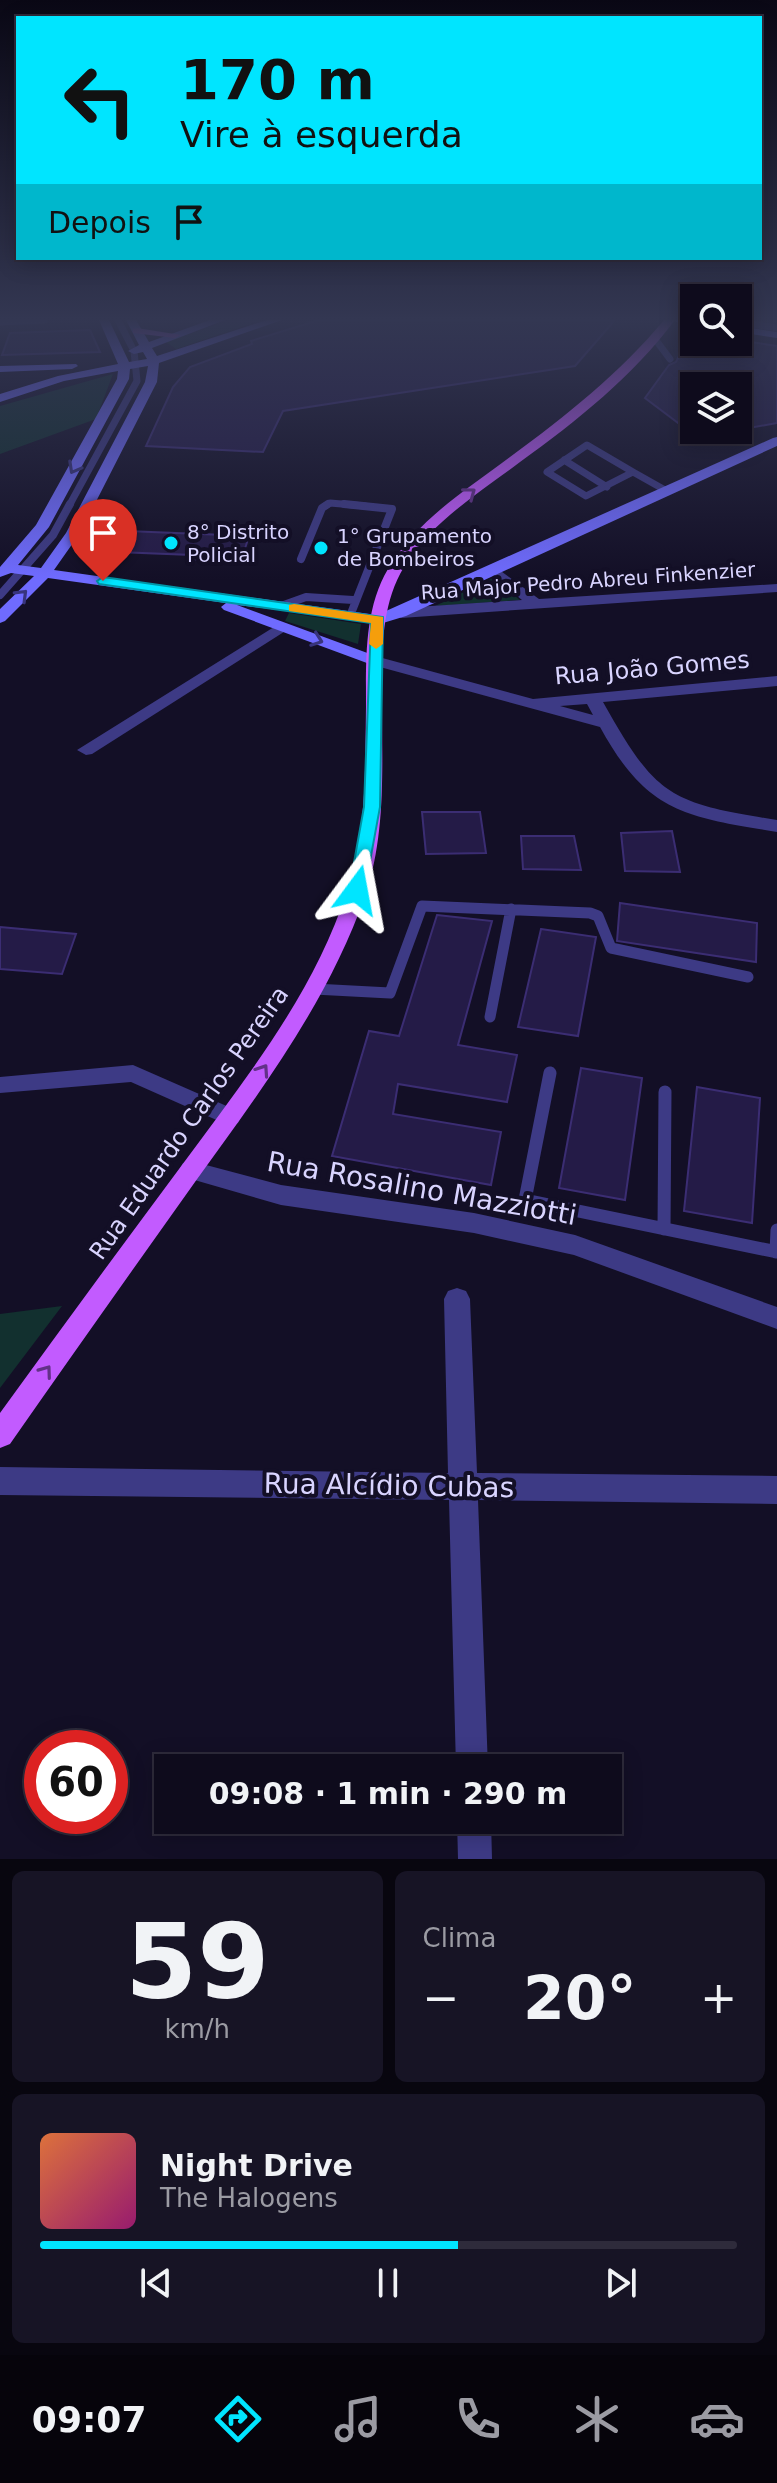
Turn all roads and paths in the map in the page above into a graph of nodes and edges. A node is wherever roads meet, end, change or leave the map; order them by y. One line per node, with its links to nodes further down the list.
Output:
1 (109, 407): 13 (street, one-way to 13)
2 (124, 407): 11 (lane)
3 (138, 407): 14 (street)
4 (586, 407): 22 (main road, Rua Eduardo Carlos Pereira, one-way to 4)
5 (777, 441): 9 (street)
6 (564, 460): 7 (lane); 8 (lane); 8 (lane)
7 (635, 471): 8 (lane); 9 (lane)
8 (607, 487)
9 (665, 490): 12 (street)
10 (301, 559): 19 (lane)
11 (25, 570): 13 (street); 14 (street); 17 (lane)
12 (494, 570): 18 (street); 20 (street)
13 (4, 572)
14 (45, 573): 16 (street); 21 (street, one-way to 14)
15 (777, 588): 18 (street, Rua Major Pedro Abreu Finkenzier)
16 (192, 594): 19 (street); 23 (street)
17 (0, 595)
18 (536, 604): 20 (street, Rua Major Pedro Abreu Finkenzier)
19 (352, 608): 22 (street)
20 (401, 613): 22 (street)
21 (0, 618)
22 (378, 620): 24 (main road, Rua Eduardo Carlos Pereira)
23 (282, 627): 24 (street, one-way to 24); 29 (street)
24 (375, 661): 27 (street); 33 (main road, Rua Eduardo Carlos Pereira)
25 (777, 681): 26 (street, Rua João Gomes)
26 (592, 698): 27 (street, Rua João Gomes); 28 (street)
27 (531, 704): 28 (street)
28 (607, 724): 30 (street)
29 (86, 750)
30 (777, 826)
31 (511, 909): 32 (lane); 33 (lane); 34 (lane)
32 (748, 977)
33 (314, 989): 38 (main road, Rua Eduardo Carlos Pereira, one-way to 33)
34 (490, 1017)
35 (550, 1073): 40 (lane)
36 (0, 1085): 38 (street)
37 (665, 1092): 40 (lane)
38 (230, 1117): 39 (main road, Rua Eduardo Carlos Pereira)
39 (191, 1170): 44 (street, Rua Rosalino Mazziotti); 45 (main road, Rua Eduardo Carlos Pereira, one-way to 39)
40 (664, 1229): 42 (lane)
41 (777, 1230): 42 (lane)
42 (777, 1252)
43 (457, 1299): 47 (street)
44 (777, 1318)
45 (0, 1435)
46 (0, 1481): 47 (street, Rua Alcídio Cubas)
47 (463, 1486): 48 (street, Rua Alcídio Cubas); 49 (street)
48 (777, 1490)
49 (472, 1754)
50 (474, 1834): 51 (street)
51 (475, 1859)

